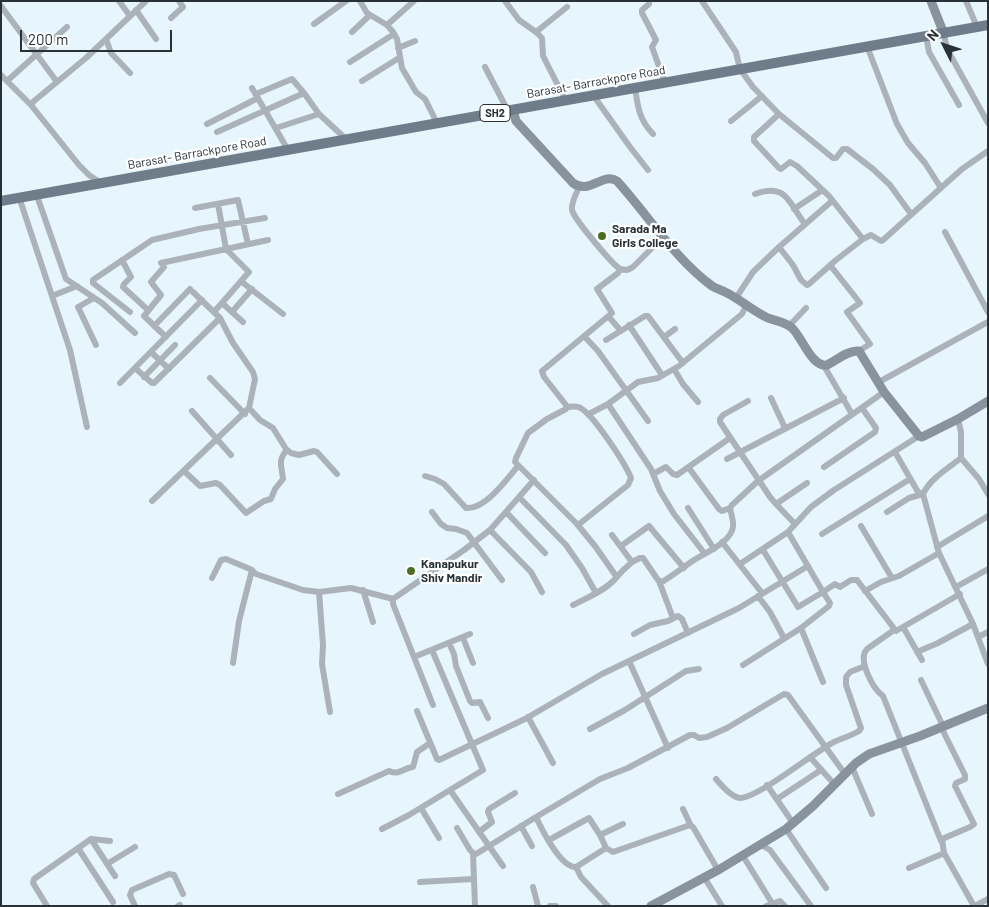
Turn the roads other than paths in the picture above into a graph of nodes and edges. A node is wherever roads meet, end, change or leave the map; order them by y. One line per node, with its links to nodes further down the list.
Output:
1 (119, 1): 16 (street)
2 (146, 1): 14 (street)
3 (179, 1): 17 (street)
4 (346, 1): 18 (street)
5 (360, 1): 15 (street)
6 (414, 1): 19 (street)
7 (505, 1): 24 (street)
8 (649, 1): 42 (street)
9 (702, 1): 37 (street)
10 (931, 1): 26 (street)
11 (966, 1): 22 (street)
12 (1, 6): 33 (street)
13 (567, 7): 24 (street)
14 (136, 10): 16 (street); 29 (street)
15 (370, 14): 19 (street); 23 (street)
16 (130, 16): 28 (street)
17 (171, 18)
18 (314, 24)
19 (387, 25): 25 (street)
20 (988, 25): 22 (main road, Barasat- Barrackpore Road / SH2)
21 (67, 27): 33 (street)
22 (976, 27): 26 (main road, Barasat- Barrackpore Road / SH2)
23 (352, 32)
24 (536, 32): 48 (street)
25 (394, 34): 32 (street); 35 (street)
26 (944, 34): 27 (main road, Barasat- Barrackpore Road / SH2); 57 (street)
27 (926, 36): 31 (main road, Barasat- Barrackpore Road / SH2); 50 (street)
28 (106, 39): 38 (street); 41 (street)
29 (156, 39)
30 (415, 41): 32 (street)
31 (867, 46): 37 (main road, Barasat- Barrackpore Road / SH2); 68 (street)
32 (398, 48): 34 (street)
33 (36, 55): 39 (street); 41 (street)
34 (399, 58): 40 (street); 56 (street)
35 (350, 62)
36 (485, 67): 52 (street)
37 (740, 69): 42 (main road, Barasat- Barrackpore Road / SH2); 47 (street)
38 (130, 73)
39 (4, 80): 49 (street)
40 (362, 81)
41 (57, 82): 49 (street)
42 (665, 83): 43 (main road, Barasat- Barrackpore Road / SH2)
43 (635, 88): 46 (main road, Barasat- Barrackpore Road / SH2); 61 (street)
44 (304, 92): 45 (street); 51 (street); 53 (street)
45 (255, 93): 51 (street); 58 (street)
46 (593, 95): 48 (main road, Barasat- Barrackpore Road / SH2); 65 (street)
47 (762, 96): 54 (street); 55 (street)
48 (565, 100): 52 (main road, Barasat- Barrackpore Road / SH2)
49 (31, 105): 66 (street)
50 (959, 105)
51 (265, 109): 59 (street); 60 (street)
52 (510, 110): 56 (main road, Barasat- Barrackpore Road / SH2); 67 (street)
53 (320, 114): 59 (street); 62 (street)
54 (779, 114): 69 (street); 78 (street)
55 (731, 121)
56 (437, 123): 62 (main road, Barasat- Barrackpore Road / SH2)
57 (988, 123)
58 (207, 124)
59 (276, 128): 63 (street)
60 (217, 132)
61 (653, 134)
62 (346, 139): 63 (main road, Barasat- Barrackpore Road / SH2)
63 (288, 150): 66 (main road, Barasat- Barrackpore Road / SH2)
64 (988, 151): 68 (street)
65 (648, 170)
66 (101, 183): 70 (main road, Barasat- Barrackpore Road / SH2)
67 (579, 187): 84 (street); 92 (street)
68 (941, 188): 78 (street)
69 (821, 191): 74 (street); 77 (street)
70 (36, 193): 72 (main road, Barasat- Barrackpore Road / SH2); 94 (street)
71 (755, 194): 77 (street)
72 (19, 197): 73 (main road, Barasat- Barrackpore Road / SH2); 96 (street)
73 (1, 200)
74 (832, 200): 81 (street); 85 (street)
75 (218, 204): 76 (street); 80 (street); 82 (street)
76 (195, 208)
77 (794, 209): 81 (street)
78 (911, 214): 85 (street)
79 (265, 218): 80 (street)
80 (243, 221): 82 (street); 87 (street)
81 (805, 224): 88 (street)
82 (222, 225): 89 (street); 90 (street)
83 (946, 232): 107 (street)
84 (662, 237): 92 (street); 98 (street)
85 (863, 239): 91 (street)
86 (268, 240): 87 (street)
87 (248, 244): 89 (street)
88 (778, 247): 91 (street); 98 (street)
89 (226, 249): 93 (street); 103 (street)
90 (122, 260): 103 (street); 104 (street)
91 (830, 265): 125 (street)
92 (620, 269): 109 (street)
93 (242, 282): 95 (street); 100 (street)
94 (77, 286): 96 (street); 97 (street)
95 (252, 289): 106 (street); 108 (street)
96 (52, 296): 154 (street)
97 (94, 298): 118 (street); 123 (street)
98 (736, 298): 101 (street)
99 (202, 300): 105 (street); 113 (street); 120 (street)
100 (222, 303): 105 (street); 106 (street)
101 (747, 304): 115 (street); 128 (street)
102 (806, 308): 115 (street)
103 (148, 310): 113 (street)
104 (130, 312)
105 (214, 312): 110 (street)
106 (232, 312): 111 (street)
107 (988, 312)
108 (284, 314)
109 (609, 317): 117 (street); 119 (street)
110 (220, 318): 131 (street); 149 (street)
111 (243, 322)
112 (988, 322): 136 (street)
113 (154, 326): 120 (street)
114 (629, 326): 117 (street); 121 (street); 133 (street)
115 (789, 326): 129 (street)
116 (675, 328): 121 (street)
117 (620, 331): 122 (street)
118 (134, 333)
119 (584, 336): 138 (street); 146 (street)
120 (166, 337): 126 (street)
121 (664, 337): 128 (street)
122 (606, 340)
123 (96, 345)
124 (175, 345): 127 (street)
125 (859, 350): 129 (street); 136 (street)
126 (151, 352): 127 (street); 130 (street)
127 (160, 360): 131 (street); 134 (street)
128 (683, 363): 132 (street)
129 (824, 366): 141 (street)
130 (135, 368): 134 (street); 137 (street)
131 (169, 369): 134 (street)
132 (674, 369): 133 (street); 143 (street)
133 (662, 375): 138 (street)
134 (144, 376)
135 (210, 378): 149 (street)
136 (879, 382): 139 (street)
137 (120, 383)
138 (625, 390): 144 (street); 153 (street)
139 (884, 392): 147 (street); 156 (street)
140 (771, 398): 155 (street)
141 (844, 398): 151 (street); 155 (street)
142 (748, 400): 157 (street)
143 (698, 402)
144 (608, 404): 150 (street); 170 (street)
145 (987, 404): 152 (street)
146 (567, 407): 150 (street); 165 (street)
147 (862, 408): 151 (street); 166 (street)
148 (192, 411): 158 (street)
149 (247, 411): 158 (street); 159 (street)
150 (589, 414): 188 (street)
151 (852, 414): 174 (street)
152 (958, 419): 156 (street); 163 (street)
153 (648, 421)
154 (87, 427)
155 (785, 428): 160 (street)
156 (919, 436): 161 (street)
157 (730, 438): 160 (street); 167 (street)
158 (217, 440): 162 (street); 168 (street)
159 (287, 450): 168 (street); 169 (street)
160 (740, 452): 164 (street); 174 (street)
161 (896, 452): 172 (street); 187 (street)
162 (231, 455)
163 (961, 458): 176 (street); 177 (street)
164 (727, 459)
165 (518, 466): 171 (street); 173 (street)
166 (824, 467)
167 (689, 468): 170 (street); 182 (street)
168 (184, 471): 179 (street)
169 (337, 474)
170 (653, 474): 201 (street)
171 (425, 476)
172 (910, 479): 177 (street); 192 (street)
173 (534, 480): 178 (street); 188 (street)
174 (760, 480): 180 (street); 182 (street)
175 (807, 483): 180 (street)
176 (987, 491)
177 (922, 494): 185 (street); 199 (street)
178 (519, 497): 184 (street); 220 (street)
179 (152, 501)
180 (776, 504): 187 (street)
181 (688, 508): 197 (street)
182 (730, 508): 195 (street)
183 (432, 512): 194 (street)
184 (506, 512): 190 (street); 200 (street)
185 (887, 512)
186 (988, 516): 199 (street)
187 (795, 524): 191 (street)
188 (578, 525): 208 (street)
189 (861, 526): 210 (street)
190 (490, 530): 194 (street); 218 (street)
191 (788, 532): 198 (street); 204 (street)
192 (822, 534)
193 (612, 535): 196 (street)
194 (475, 541): 211 (street); 223 (street)
195 (722, 542): 197 (street); 203 (street)
196 (621, 546): 202 (street); 205 (street)
197 (714, 548): 201 (street)
198 (762, 550): 203 (street); 212 (street)
199 (938, 550): 210 (street); 214 (street)
200 (545, 553)
201 (705, 554): 205 (street)
202 (632, 562): 208 (street); 213 (street)
203 (740, 564): 221 (street)
204 (808, 566): 212 (street); 219 (street)
205 (684, 568): 213 (street)
206 (988, 569): 214 (street)
207 (252, 570): 209 (street); 217 (street); 244 (street)
208 (616, 576): 220 (street)
209 (212, 578)
210 (892, 578): 216 (street)
211 (502, 580)
212 (782, 581): 219 (street); 221 (street)
213 (660, 582): 225 (street)
214 (956, 587): 222 (street)
215 (363, 590): 217 (street); 223 (street); 226 (street)
216 (865, 591): 219 (street); 230 (street)
217 (319, 592): 256 (street)
218 (542, 592)
219 (823, 592): 229 (street)
220 (596, 593): 224 (street)
221 (760, 594): 232 (street); 237 (street)
222 (960, 594): 227 (street); 228 (street)
223 (394, 599): 241 (street)
224 (573, 606)
225 (673, 618): 232 (street); 234 (street)
226 (373, 622)
227 (973, 624): 235 (street); 240 (street)
228 (903, 627): 230 (street); 240 (street)
229 (801, 628): 237 (street); 251 (street)
230 (894, 630): 248 (street)
231 (988, 632): 235 (street)
232 (688, 633): 243 (street)
233 (470, 634): 236 (street)
234 (634, 634)
235 (978, 637): 246 (street)
236 (463, 638): 238 (street); 245 (street)
237 (784, 638): 247 (street)
238 (449, 643): 239 (street); 258 (street)
239 (432, 650): 241 (street); 263 (street)
240 (917, 652): 242 (street)
241 (414, 657): 253 (street)
242 (922, 660)
243 (629, 662): 252 (street); 257 (street)
244 (233, 663)
245 (473, 663)
246 (988, 664)
247 (743, 665)
248 (865, 666): 261 (street); 264 (street)
249 (699, 668): 252 (street)
250 (921, 680): 259 (street)
251 (823, 682)
252 (646, 696): 260 (street); 265 (street)
253 (433, 705)
254 (988, 708): 259 (street)
255 (417, 711): 262 (street)
256 (330, 712)
257 (528, 717): 263 (street); 267 (street)
258 (488, 718)
259 (942, 727): 261 (street); 294 (street)
260 (590, 729)
261 (902, 742): 269 (street); 294 (street)
262 (430, 743): 263 (street); 275 (street)
263 (472, 745): 273 (street)
264 (825, 747): 265 (street); 266 (street); 269 (street)
265 (668, 748): 280 (street)
266 (810, 757): 268 (street); 271 (street)
267 (553, 763)
268 (821, 770): 272 (street); 276 (street)
269 (849, 771): 272 (street); 279 (street)
270 (716, 779): 271 (street)
271 (767, 785): 276 (street)
272 (835, 785): 281 (street)
273 (450, 790): 277 (street); 288 (street)
274 (515, 793): 288 (street)
275 (338, 794)
276 (777, 799): 281 (street)
277 (421, 808): 286 (street); 290 (street)
278 (683, 809): 284 (street)
279 (872, 814)
280 (536, 817): 283 (street); 292 (street)
281 (793, 822): 287 (street)
282 (623, 824): 289 (street)
283 (521, 826): 296 (street); 298 (street)
284 (691, 826): 300 (street); 308 (street)
285 (457, 828): 301 (street)
286 (382, 829)
287 (786, 829): 295 (street); 314 (street)
288 (479, 832): 298 (street)
289 (600, 835): 292 (street); 300 (street)
290 (439, 838)
291 (91, 839): 293 (street); 299 (street); 304 (street)
292 (549, 840): 306 (street)
293 (110, 841)
294 (941, 841): 302 (street)
295 (761, 845): 303 (street); 329 (street)
296 (532, 846)
297 (134, 847): 304 (street)
298 (489, 847): 301 (street); 305 (street)
299 (78, 848): 317 (street); 320 (street)
300 (606, 848): 306 (street)
301 (473, 853): 311 (street)
302 (944, 853): 307 (street); 330 (street)
303 (743, 856): 308 (street); 318 (street)
304 (107, 864): 309 (street)
305 (503, 866)
306 (576, 867): 326 (street)
307 (909, 868)
308 (718, 870): 310 (street)
309 (115, 876)
310 (704, 878): 319 (street); 327 (street)
311 (473, 879): 312 (street); 322 (street)
312 (420, 882)
313 (533, 887): 323 (street)
314 (826, 888)
315 (183, 894): 321 (street)
316 (988, 898): 330 (street)
317 (114, 902)
318 (769, 904): 328 (street)
319 (656, 905)
320 (47, 906)
321 (135, 906)
322 (475, 906)
323 (538, 906)
324 (550, 906): 325 (street)
325 (556, 906)
326 (608, 906)
327 (722, 906)
328 (785, 906)
329 (811, 906)
330 (975, 906)

